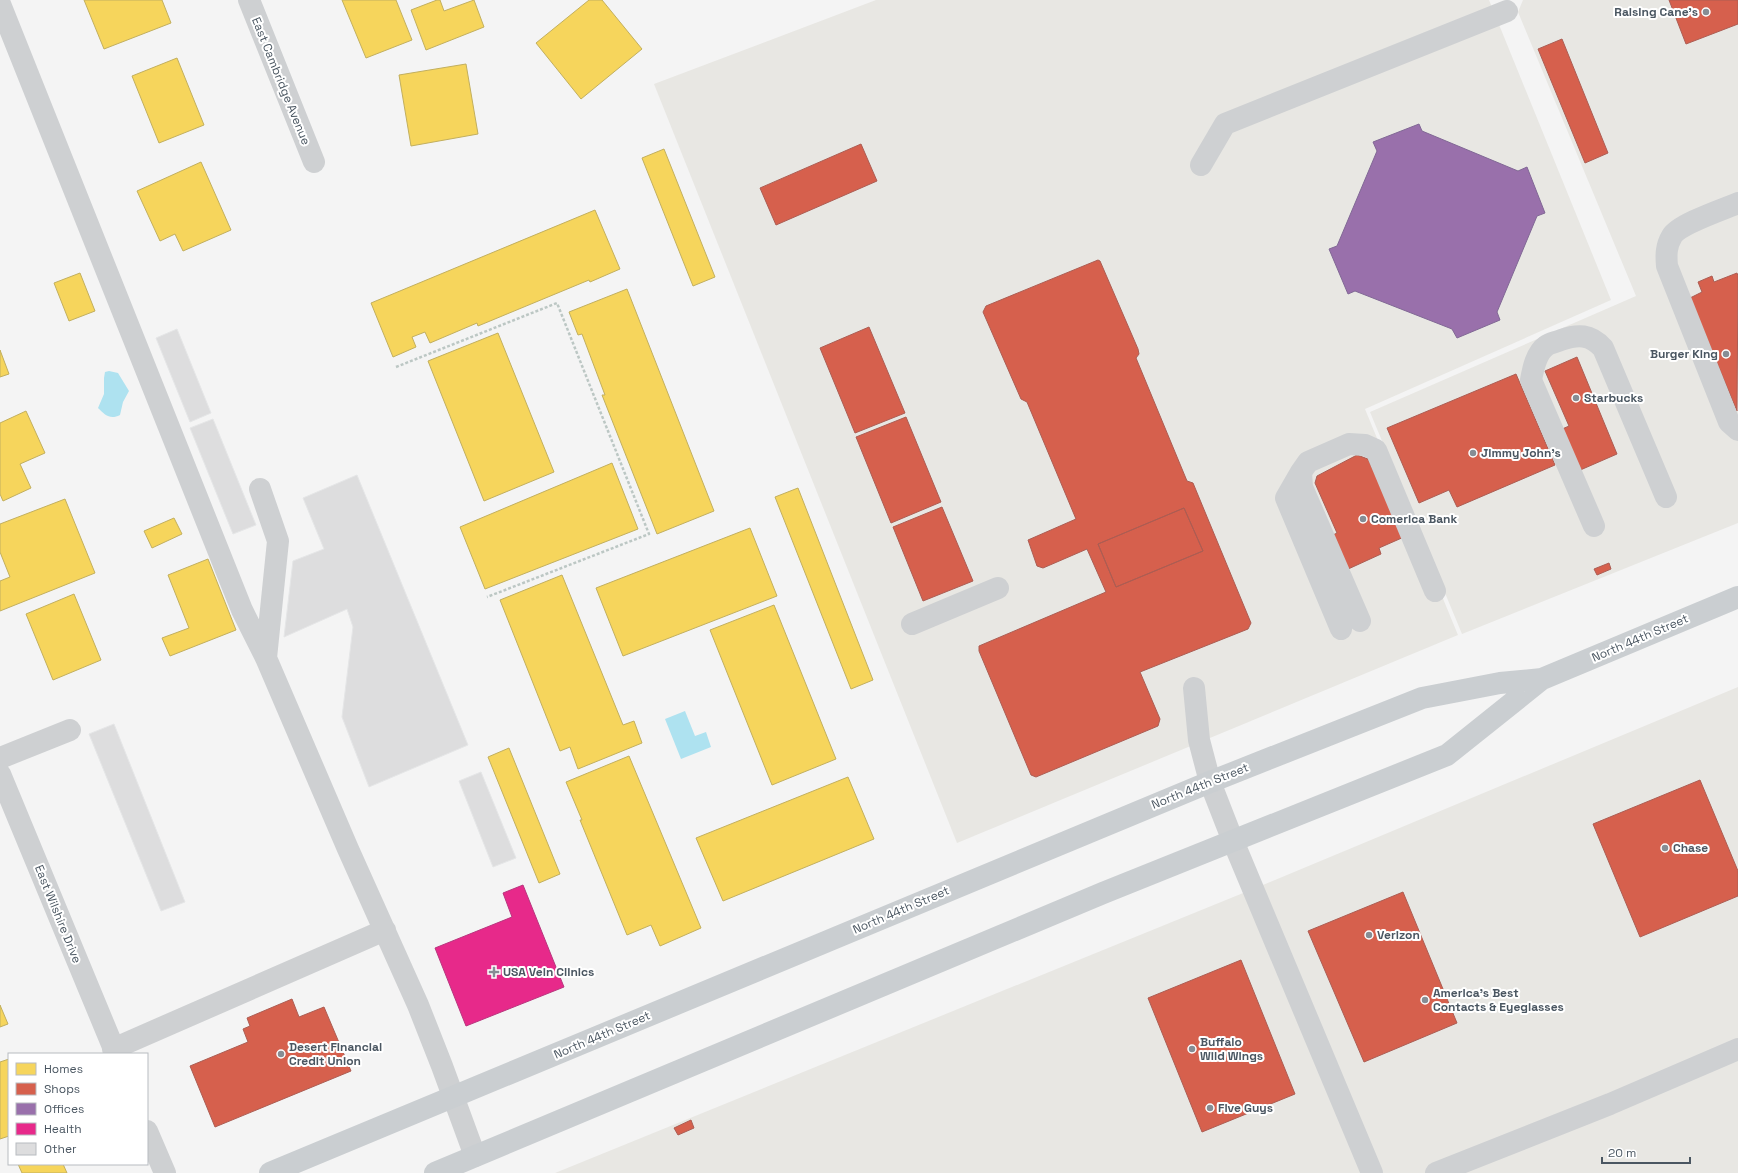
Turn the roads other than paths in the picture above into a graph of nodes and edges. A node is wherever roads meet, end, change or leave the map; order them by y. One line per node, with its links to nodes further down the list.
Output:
1 (249, 0): 4 (street, East Cambridge Avenue)
2 (0, 4): 16 (street)
3 (1506, 11): 5 (street)
4 (314, 162)
5 (1201, 165)
6 (1738, 203): 7 (street)
7 (1738, 430)
8 (260, 489): 16 (street)
9 (1666, 497): 10 (street)
10 (1594, 526)
11 (998, 588): 14 (street)
12 (1434, 590): 15 (street)
13 (1738, 597): 17 (main road, North 44th Street)
14 (912, 624)
15 (1350, 625)
16 (266, 658): 24 (street)
17 (1542, 679): 22 (main road, North 44th Street); 23 (main road, North 44th Street)
18 (1194, 688): 22 (street)
19 (70, 730): 20 (street)
20 (0, 758)
21 (0, 774): 26 (street, East Wilshire Drive)
22 (1210, 782): 23 (street); 27 (main road, North 44th Street)
23 (1233, 841): 29 (main road, North 44th Street); 33 (street)
24 (385, 930): 26 (street); 27 (street)
25 (1738, 1049): 34 (street)
26 (114, 1051)
27 (453, 1096): 29 (street); 31 (main road, North 44th Street)
28 (148, 1133): 30 (street)
29 (475, 1156): 32 (main road, North 44th Street)
30 (165, 1173)
31 (270, 1173)
32 (435, 1173)
33 (1372, 1173)
34 (1436, 1173)

